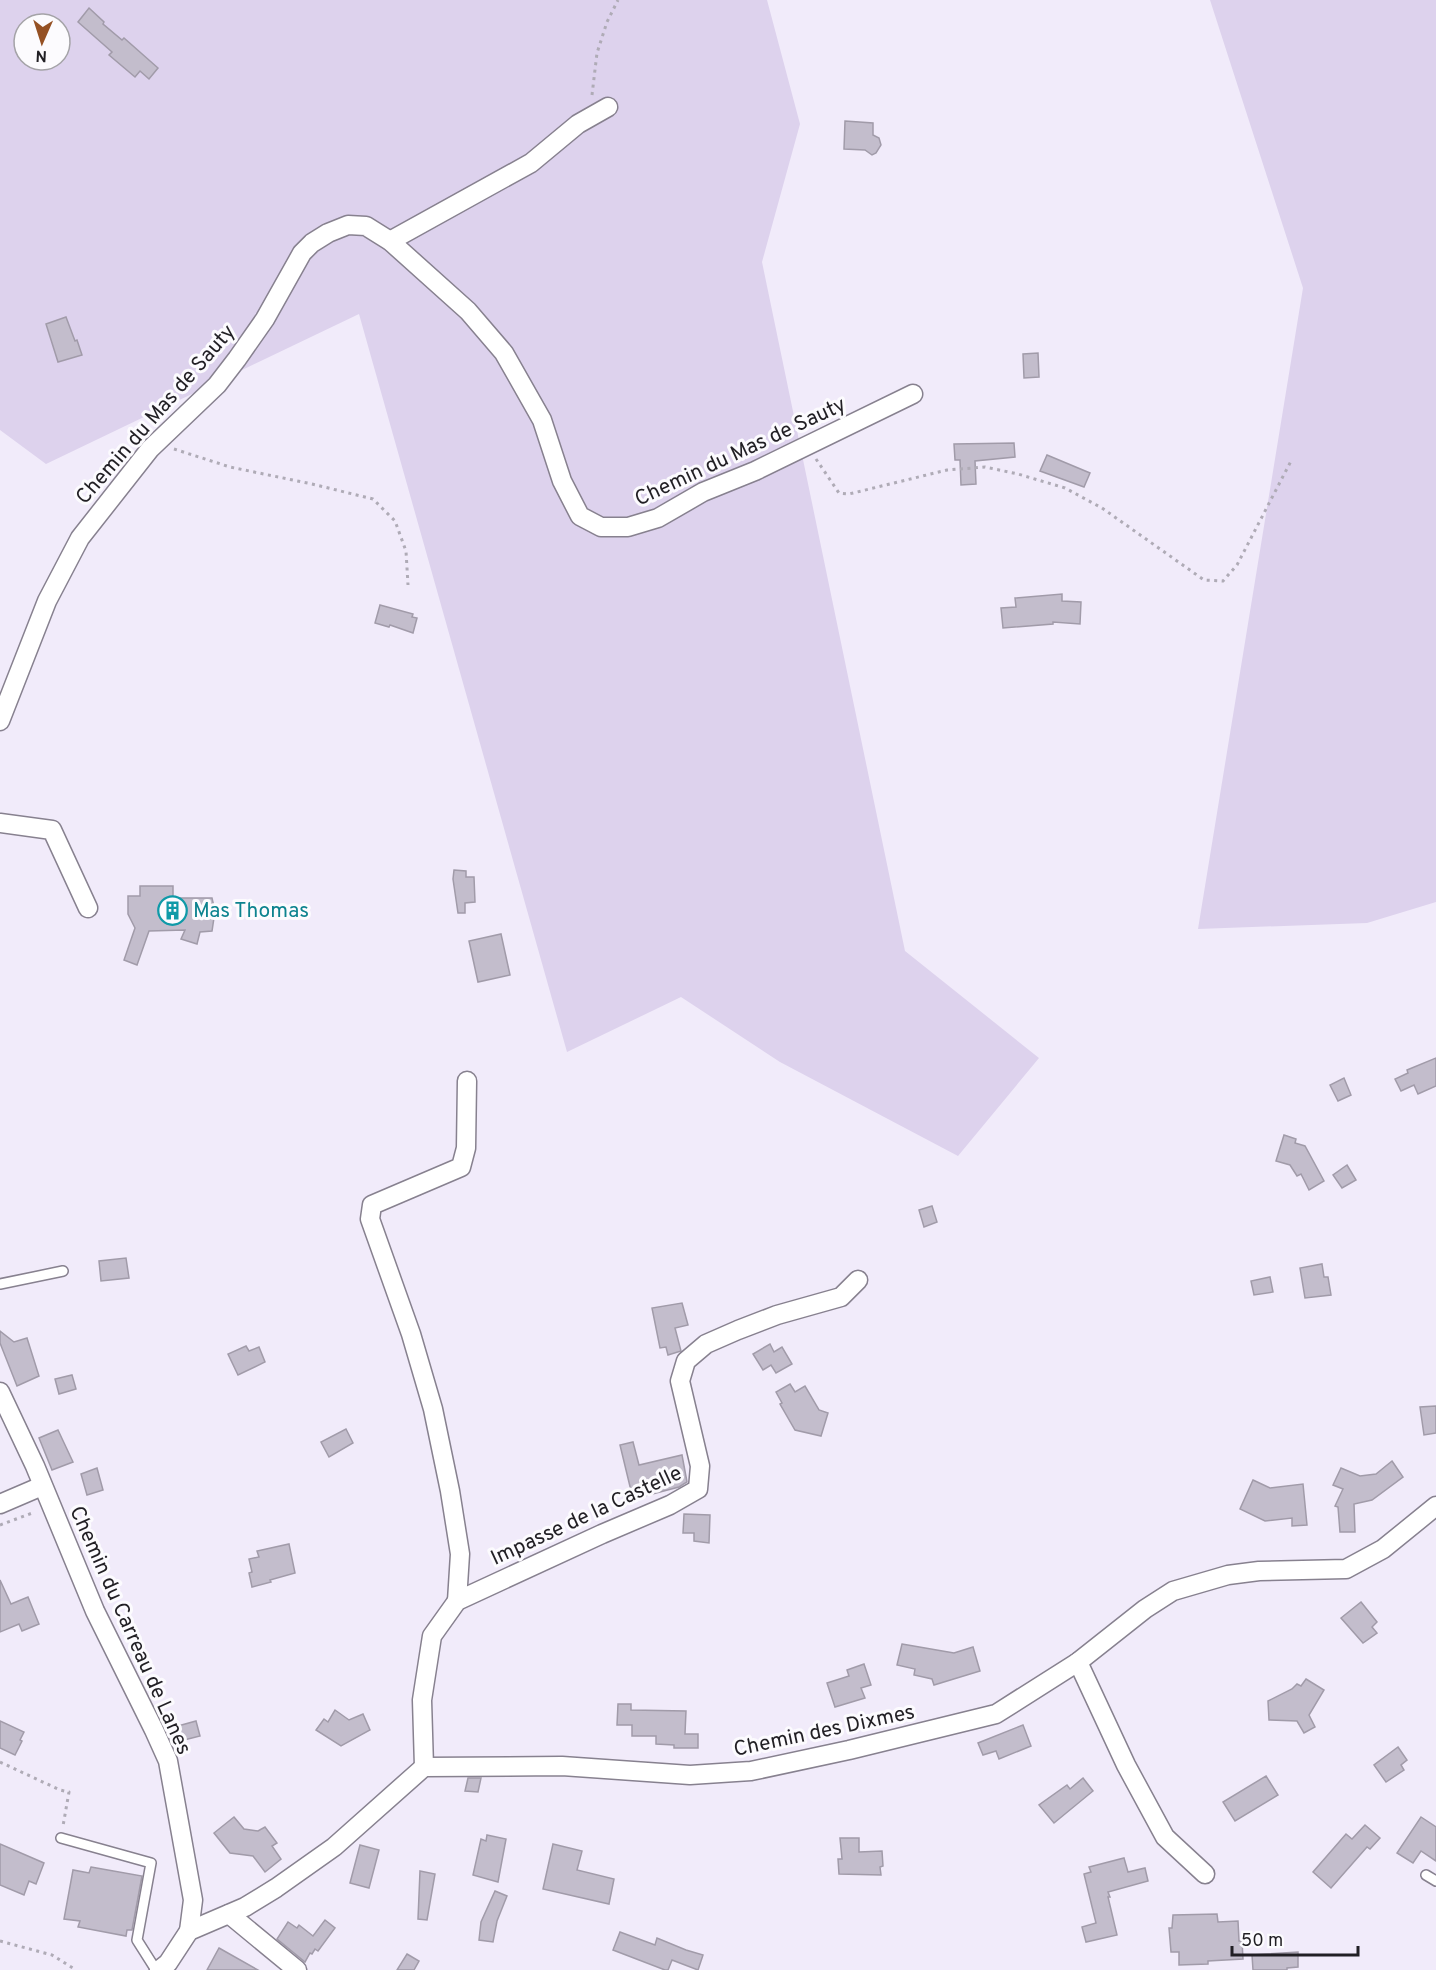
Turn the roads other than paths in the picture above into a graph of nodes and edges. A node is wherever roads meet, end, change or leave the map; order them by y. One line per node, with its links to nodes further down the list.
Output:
1 (608, 107): 2 (street)
2 (390, 241): 3 (street, Chemin du Mas de Sauty); 4 (street, Chemin du Mas de Sauty)
3 (914, 394)
4 (0, 722)
5 (0, 823): 6 (street)
6 (88, 908)
7 (466, 1081): 15 (street)
8 (63, 1271): 10 (lane)
9 (858, 1280): 15 (street, Impasse de la Castelle)
10 (0, 1284)
11 (0, 1392): 12 (street, Chemin du Carreau de Lanes)
12 (42, 1486): 13 (street); 23 (street, Chemin du Carreau de Lanes)
13 (0, 1504)
14 (1436, 1506): 16 (street, Chemin des Dixmes)
15 (457, 1601): 17 (street, Impasse de la Castelle)
16 (1078, 1662): 17 (street, Chemin des Dixmes); 19 (street)
17 (424, 1767): 22 (street)
18 (61, 1838): 24 (lane)
19 (1205, 1874)
20 (1426, 1875): 21 (lane)
21 (1436, 1881)
22 (229, 1914): 23 (street); 25 (street)
23 (189, 1931): 24 (street)
24 (157, 1970)
25 (297, 1970)

